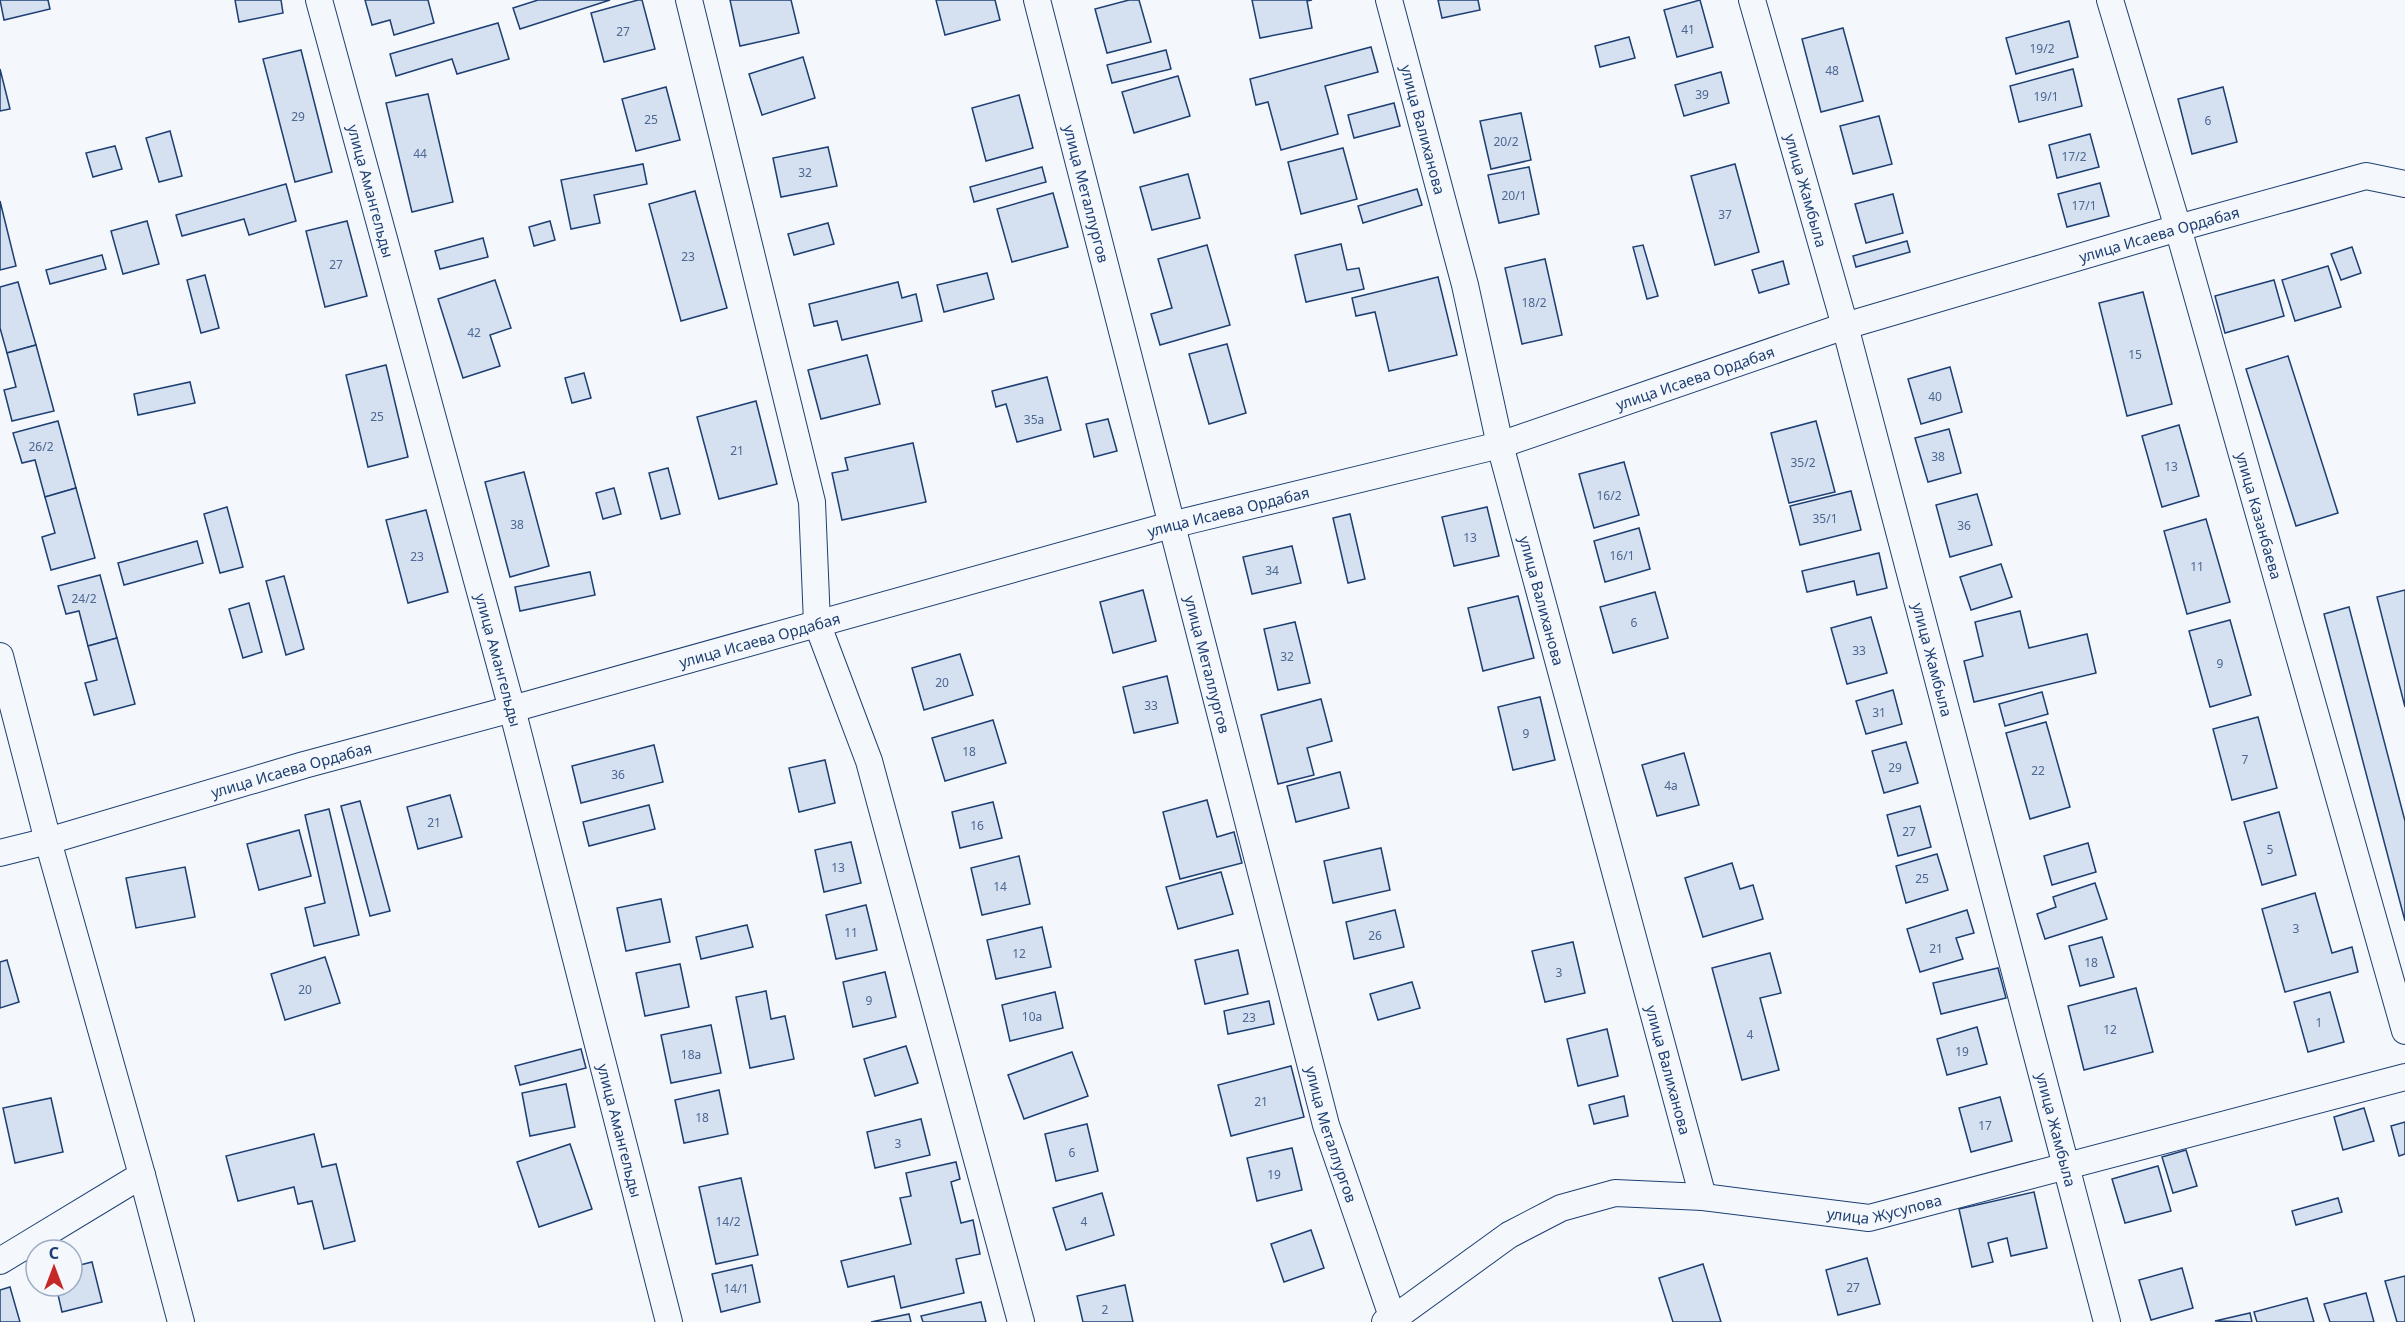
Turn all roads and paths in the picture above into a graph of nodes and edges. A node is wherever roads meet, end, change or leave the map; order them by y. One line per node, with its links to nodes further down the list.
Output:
1 (319, 0): 14 (street, улица Амангельды)
2 (689, 0): 12 (street)
3 (1036, 0): 11 (street, улица Металлургов)
4 (1389, 0): 10 (street, улица Валиханова)
5 (1752, 0): 9 (street, улица Жамбыла)
6 (2110, 0): 8 (street, улица Казанбаева)
7 (2405, 184): 8 (street, улица Исаева Ордабая)
8 (2178, 228): 9 (street, улица Исаева Ордабая); 17 (street, улица Казанбаева)
9 (1845, 326): 10 (street, улица Исаева Ордабая); 19 (street, улица Жамбыла)
10 (1500, 445): 11 (street, улица Исаева Ордабая); 21 (street, улица Валиханова)
11 (1171, 525): 12 (street, улица Исаева Ордабая); 23 (street, улица Металлургов)
12 (817, 623): 14 (street, улица Исаева Ордабая); 26 (street)
13 (0, 656): 15 (street)
14 (512, 709): 15 (street, улица Исаева Ордабая); 25 (street, улица Амангельды)
15 (48, 841): 16 (street, улица Исаева Ордабая); 20 (street)
16 (0, 853)
17 (2405, 1031)
18 (2405, 1077): 19 (street, улица Жусупова)
19 (2067, 1166): 21 (street, улица Жусупова); 27 (street, улица Жамбыла)
20 (142, 1175): 22 (street); 24 (street)
21 (1703, 1197): 23 (street, улица Жусупова)
22 (0, 1261)
23 (1391, 1321)
24 (180, 1322)
25 (669, 1322)
26 (1021, 1322)
27 (2107, 1322)

